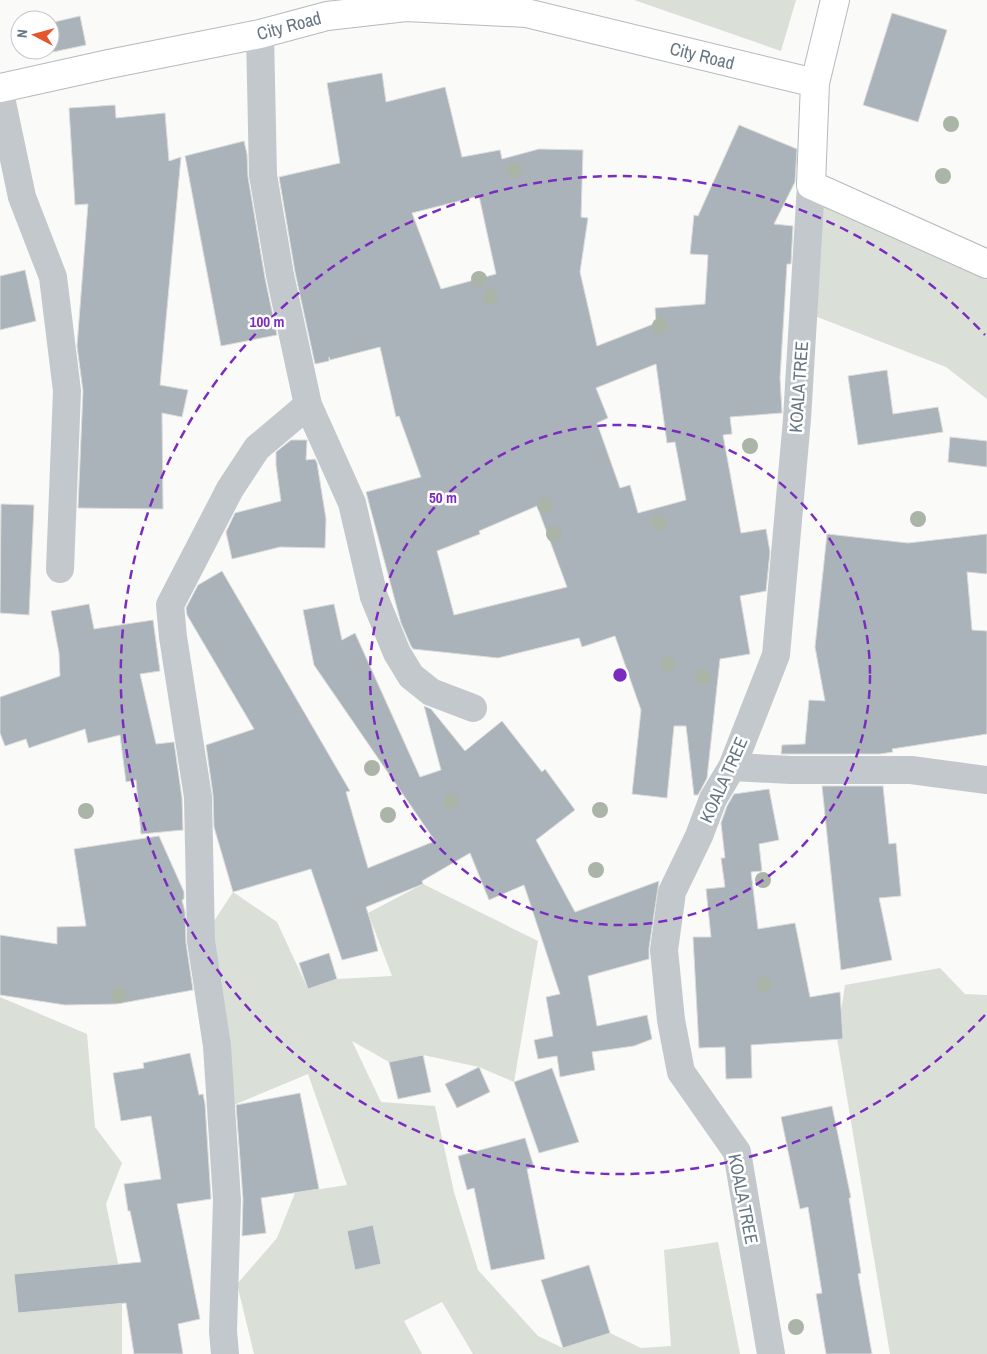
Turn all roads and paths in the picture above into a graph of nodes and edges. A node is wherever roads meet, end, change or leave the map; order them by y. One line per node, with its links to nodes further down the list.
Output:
1 (834, 0): 3 (main road)
2 (260, 34): 3 (main road, City Road); 4 (main road, City Road); 8 (street)
3 (815, 83): 6 (main road)
4 (0, 88)
5 (0, 93): 9 (street)
6 (811, 185): 7 (main road); 11 (street, KOALA TREE)
7 (987, 264)
8 (308, 405): 10 (street); 13 (street)
9 (60, 569)
10 (472, 708)
11 (732, 767): 12 (street); 14 (street, KOALA TREE)
12 (987, 780)
13 (225, 1354)
14 (771, 1354)

